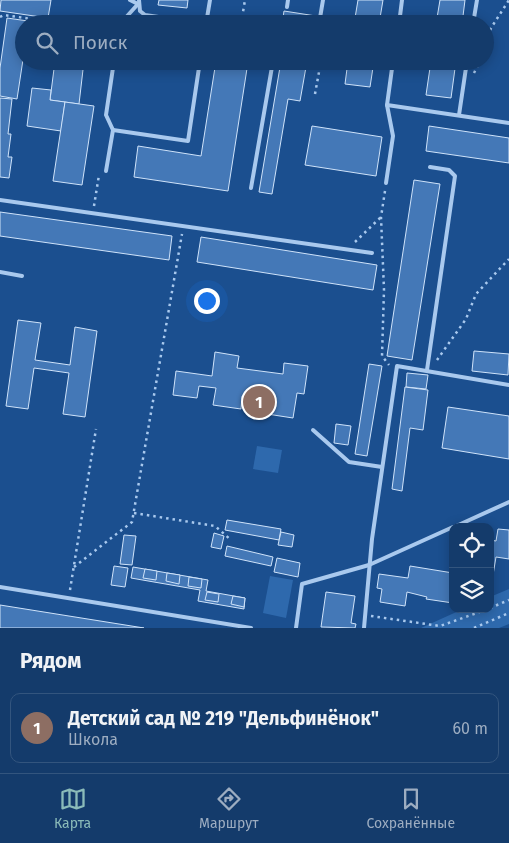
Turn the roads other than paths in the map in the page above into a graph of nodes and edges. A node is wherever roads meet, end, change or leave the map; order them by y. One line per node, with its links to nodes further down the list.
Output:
1 (130, 0): 7 (lane)
2 (210, 0): 11 (lane)
3 (288, 0): 8 (lane)
4 (323, 0): 12 (lane)
5 (402, 0): 13 (lane)
6 (477, 0): 14 (lane)
7 (139, 2): 9 (lane); 10 (lane)
8 (287, 7)
9 (128, 15)
10 (145, 15)
11 (208, 15)
12 (320, 15)
13 (400, 15)
14 (474, 15)
15 (113, 70): 23 (lane)
16 (199, 70): 23 (lane)
17 (272, 70): 27 (lane)
18 (392, 70): 20 (lane)
19 (466, 70): 21 (lane)
20 (387, 105): 21 (lane); 26 (lane)
21 (459, 115): 22 (lane)
22 (509, 123)
23 (113, 130): 25 (lane)
24 (430, 167): 32 (lane)
25 (106, 171)
26 (386, 183)
27 (252, 188)
28 (0, 200): 29 (lane)
29 (372, 253)
30 (0, 272): 31 (lane)
31 (22, 276)
32 (427, 370): 33 (lane); 35 (lane)
33 (509, 385)
34 (313, 430): 35 (lane)
35 (382, 467): 39 (lane)
36 (509, 502): 37 (lane)
37 (462, 523)
38 (449, 529): 39 (lane)
39 (369, 565): 42 (lane); 43 (lane)
40 (0, 587): 41 (lane)
41 (251, 628)
42 (296, 628)
43 (364, 628)

